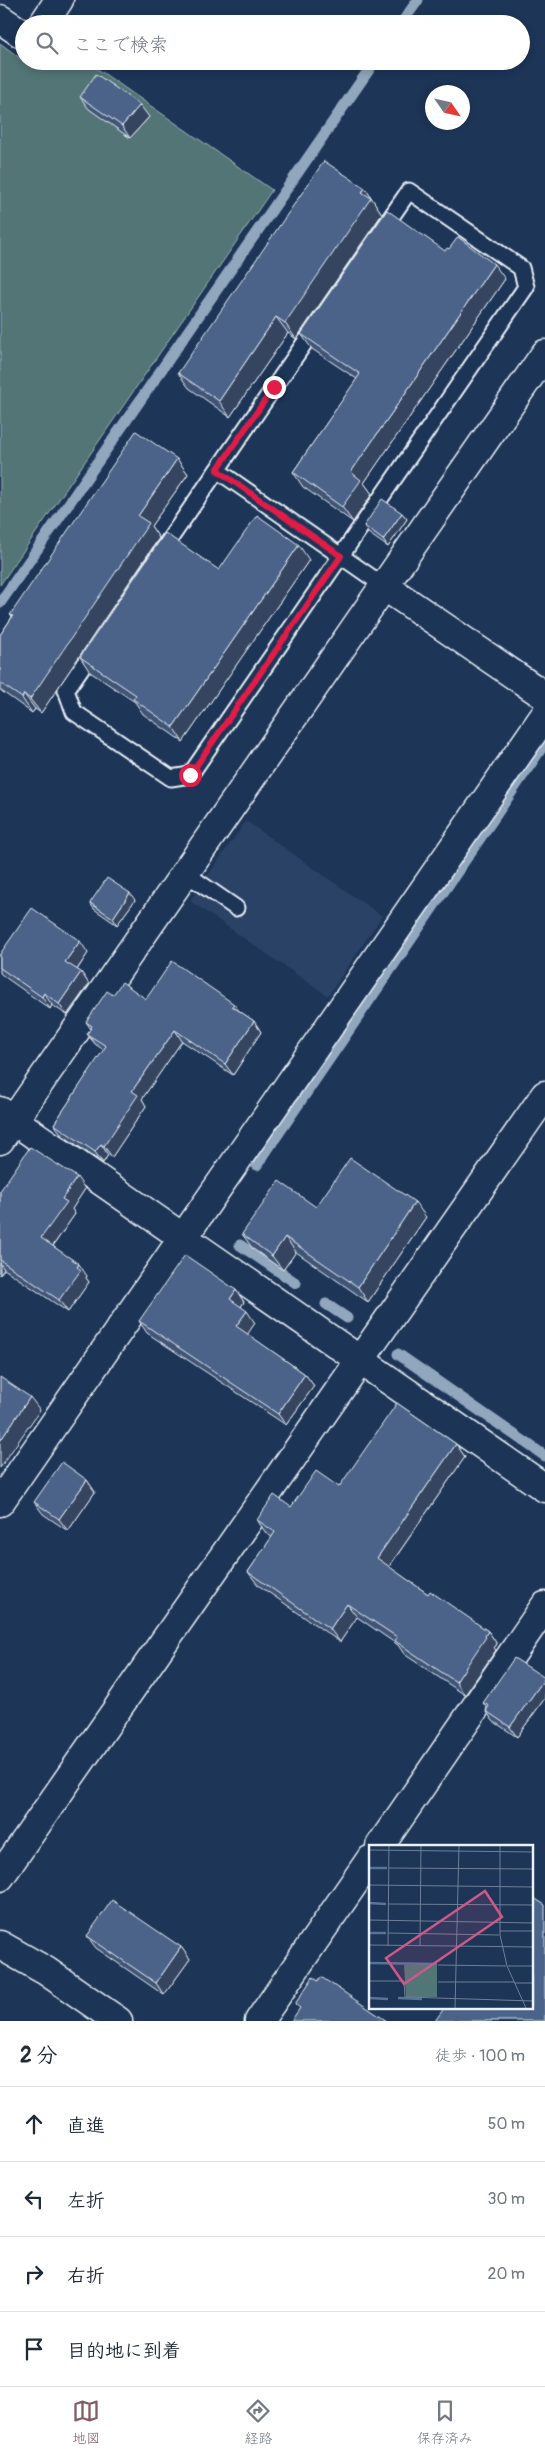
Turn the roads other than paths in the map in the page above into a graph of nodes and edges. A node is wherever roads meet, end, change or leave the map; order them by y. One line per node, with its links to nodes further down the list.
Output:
1 (59, 0): 2 (street)
2 (49, 15)
3 (0, 20): 4 (street)
4 (15, 29)
5 (545, 354): 8 (street)
6 (217, 470): 7 (lane); 7 (lane); 7 (lane)
7 (341, 556): 8 (lane)
8 (384, 586): 9 (street); 11 (street)
9 (545, 696)
10 (545, 715): 15 (street)
11 (185, 873): 12 (lane); 14 (street)
12 (236, 908)
13 (545, 1095): 16 (street)
14 (4, 1124): 15 (street)
15 (182, 1237): 16 (street); 18 (street)
16 (360, 1360): 17 (street); 22 (street)
17 (545, 1488)
18 (0, 1502)
19 (545, 1606): 20 (street)
20 (381, 1845)
21 (369, 1861): 25 (street)
22 (0, 1877)
23 (0, 1945): 24 (street)
24 (118, 2021)
25 (259, 2021)

